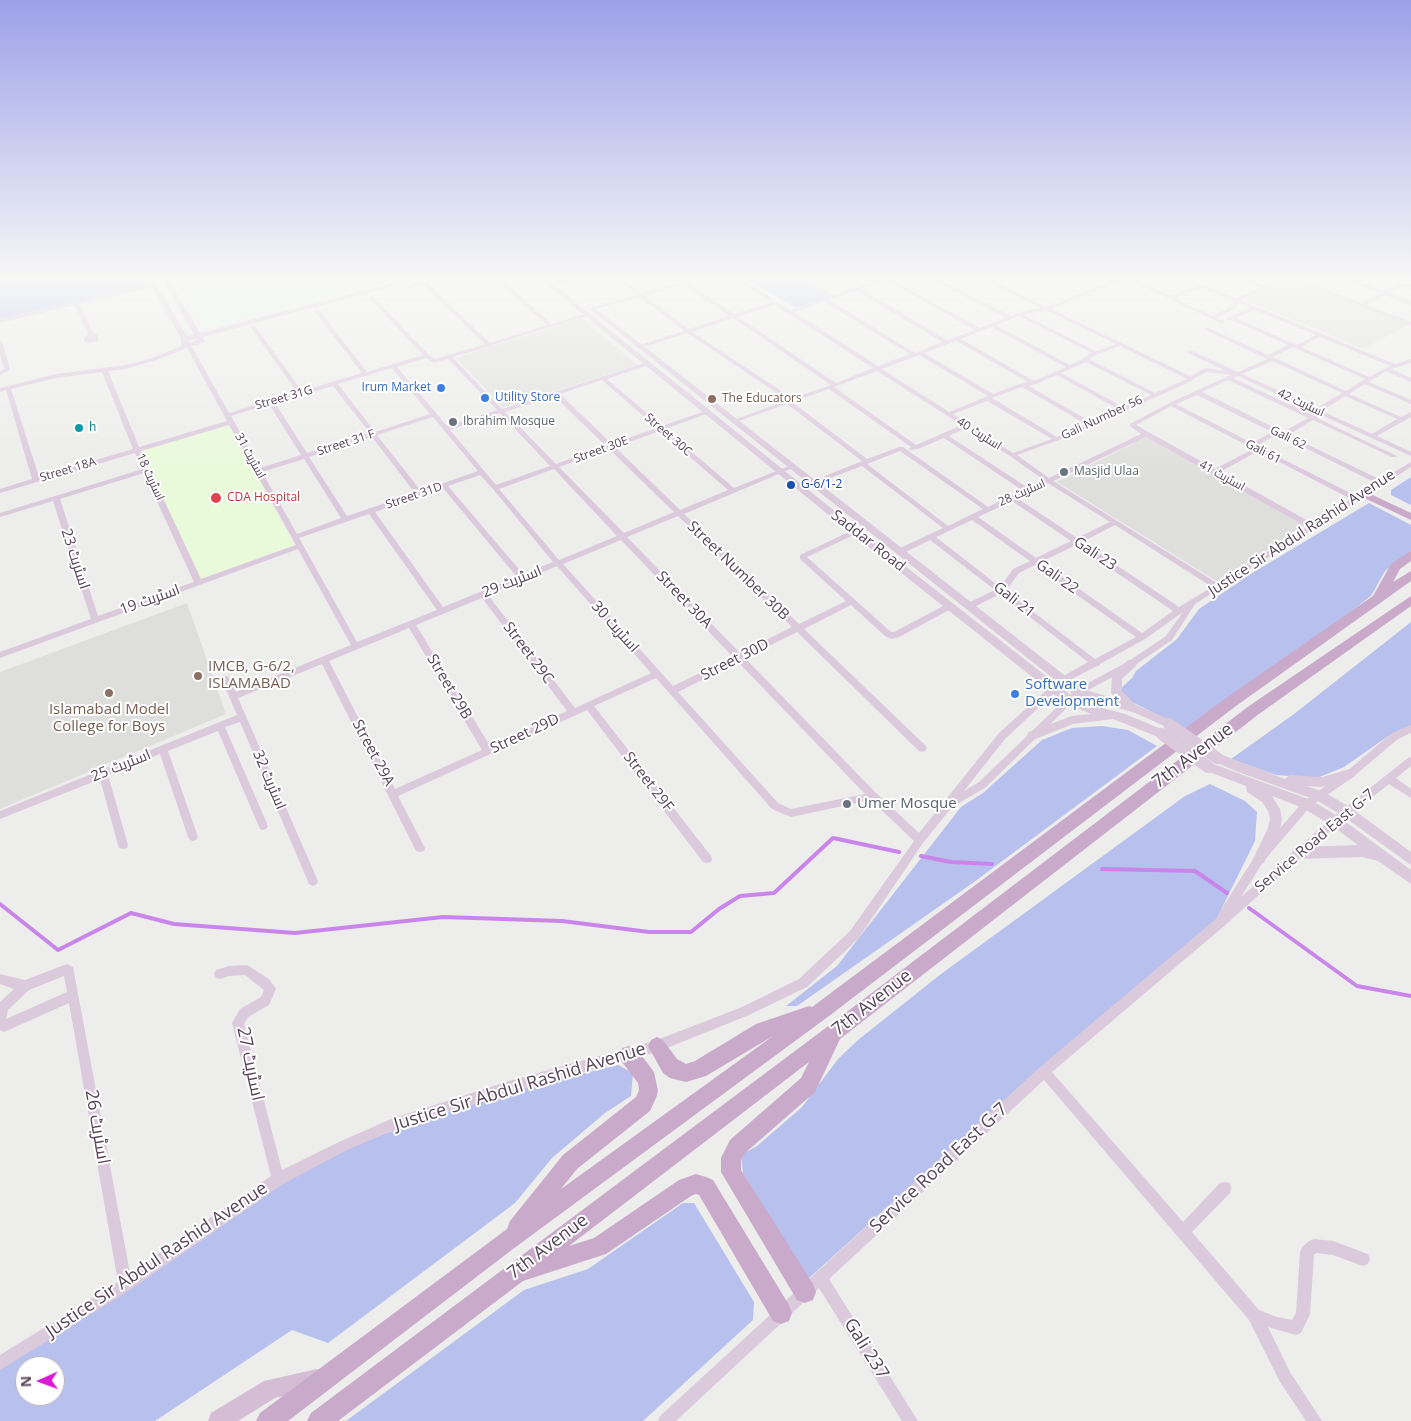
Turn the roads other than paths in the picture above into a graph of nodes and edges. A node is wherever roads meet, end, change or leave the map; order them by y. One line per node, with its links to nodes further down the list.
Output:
1 (1, 346): 32 (street)
2 (178, 346): 38 (street)
3 (188, 346): 70 (street, اسٹریٹ 31)
4 (267, 346): 55 (street)
5 (344, 346): 41 (street)
6 (418, 346): 26 (street)
7 (489, 346): 27 (street)
8 (628, 346): 31 (street, Saddar Road)
9 (710, 346): 61 (street)
10 (775, 346): 51 (street)
11 (841, 346): 36 (street, اسٹریٹ 40)
12 (905, 346): 25 (street)
13 (939, 346): 25 (street)
14 (967, 346): 48 (street)
15 (1031, 346): 35 (street)
16 (1083, 346): 24 (street)
17 (1115, 346): 24 (street)
18 (1122, 346): 44 (street)
19 (1245, 346): 28 (street)
20 (1295, 346): 28 (street); 46 (street)
21 (1347, 346): 34 (street)
22 (639, 347): 74 (street, Saddar Road)
23 (1190, 352): 42 (street, اسٹریٹ 42)
24 (1096, 353): 29 (street)
25 (918, 354): 36 (street); 59 (street)
26 (427, 356): 27 (street); 33 (street, Street 31G)
27 (450, 358): 65 (street, Street 30A)
28 (1270, 358): 42 (street); 57 (street)
29 (1086, 359): 35 (street); 58 (street)
30 (1411, 361): 34 (street)
31 (647, 364): 43 (street); 66 (street, Saddar Road)
32 (4, 366): 39 (street)
33 (393, 366): 41 (street, Street 31G); 71 (street, اسٹریٹ 30)
34 (1395, 366): 37 (street)
35 (1070, 367): 40 (street)
36 (877, 370): 51 (street); 68 (street, اسٹریٹ 40)
37 (1386, 370): 46 (street); 47 (street)
38 (105, 371): 52 (street); 90 (street, اسٹریٹ 18)
39 (0, 373)
40 (1056, 373): 48 (street); 64 (street)
41 (366, 374): 49 (street, Street 31G)
42 (1239, 374): 44 (street, Gali Number 56); 45 (street); 67 (street, اسٹریٹ 42)
43 (603, 378): 56 (street); 80 (street, Street 30C)
44 (1190, 378): 58 (street, Gali Number 56)
45 (1230, 378): 54 (street); 72 (street)
46 (1368, 380): 57 (street); 62 (street)
47 (1411, 380)
48 (1034, 383): 50 (street)
49 (334, 384): 55 (street, Street 31G); 81 (street)
50 (1023, 385): 59 (street); 76 (street)
51 (832, 386): 61 (street); 88 (street)
52 (8, 388): 53 (street); 105 (street)
53 (0, 390)
54 (1196, 392): 63 (street); 83 (street, Gali 62)
55 (301, 393): 60 (street, Street 31G)
56 (555, 393): 65 (street); 87 (street, Street Number 30B)
57 (1346, 393): 67 (street); 73 (street)
58 (1153, 394): 64 (street, Gali Number 56)
59 (990, 397): 68 (street); 86 (street)
60 (271, 402): 70 (street, Street 31G); 94 (street)
61 (788, 402): 74 (street); 96 (street)
62 (1411, 402)
63 (1171, 404): 77 (street); 89 (street, Gali 61)
64 (1122, 409): 76 (street, Gali Number 56)
65 (501, 411): 79 (street); 98 (street, Street 30A)
66 (707, 412): 80 (street, Street 30E); 103 (street, Saddar Road)
67 (1320, 412): 72 (street); 85 (street, اسٹریٹ 42)
68 (948, 414): 78 (street, اسٹریٹ 40)
69 (1411, 414): 73 (street)
70 (227, 415): 75 (street, اسٹریٹ 31)
71 (433, 415): 79 (street, اسٹریٹ 30); 81 (street, Street 31 F)
72 (1314, 418): 83 (street); 95 (street)
73 (1401, 419): 85 (street)
74 (734, 421): 99 (street, Saddar Road)
75 (231, 422): 90 (street); 101 (street, اسٹریٹ 31)
76 (1091, 424): 86 (street, Gali Number 56)
77 (1132, 425): 82 (street, اسٹریٹ 41)
78 (966, 426): 84 (street); 93 (street, اسٹریٹ 40)
79 (445, 429): 102 (street, اسٹریٹ 30)
80 (661, 429): 87 (street, Street 30E); 112 (street, Street 30C)
81 (373, 434): 94 (street, Street 31 F); 114 (street)
82 (1146, 434): 104 (street, اسٹریٹ 41); 106 (street, اسٹریٹ 28)
83 (1280, 434): 89 (street); 113 (street, Gali 62)
84 (945, 436): 88 (street); 110 (street)
85 (1372, 436): 92 (street, اسٹریٹ 42)
86 (1056, 439): 93 (street, Gali Number 56)
87 (610, 447): 98 (street, Street 30E); 120 (street, Street Number 30B)
88 (916, 448): 91 (street)
89 (1255, 448): 104 (street); 113 (street, Gali 61)
90 (137, 450): 100 (street, اسٹریٹ 18); 105 (street, Street 18A)
91 (904, 450): 96 (street); 118 (street)
92 (1411, 454)
93 (1012, 455): 106 (street, اسٹریٹ 40)
94 (305, 456): 101 (street, Street 31 F); 124 (street)
95 (1394, 456)
96 (864, 462): 107 (street); 127 (street)
97 (1411, 464): 113 (street, Justice Sir Abdul Rashid Avenue)
98 (555, 467): 109 (street, Street 30E); 129 (street, Street 30A)
99 (791, 467): 103 (street, اسٹریٹ 29); 107 (street, Saddar Road)
100 (147, 470): 116 (street); 140 (street, اسٹریٹ 18)
101 (258, 471): 131 (street, اسٹریٹ 31)
102 (482, 472): 108 (street, Street 31D); 109 (street, اسٹریٹ 30)
103 (781, 472): 112 (street, اسٹریٹ 29); 128 (street, Saddar Road)
104 (1215, 472): 126 (street, اسٹریٹ 41)
105 (36, 480): 111 (street, Street 18A)
106 (1049, 481): 110 (street, اسٹریٹ 28); 125 (street, اسٹریٹ 40)
107 (812, 483): 134 (street, Saddar Road)
108 (444, 485): 114 (street, Street 31D); 139 (street)
109 (495, 488): 137 (street, اسٹریٹ 30)
110 (1026, 490): 115 (street, اسٹریٹ 28)
111 (0, 491)
112 (733, 491): 120 (street, اسٹریٹ 29)
113 (1368, 491): 117 (main road); 123 (main road); 126 (street, Justice Sir Abdul Rashid Avenue)
114 (420, 494): 119 (street, Street 31D)
115 (1011, 497): 118 (street, اسٹریٹ 28); 132 (street, Gali 23)
116 (56, 498): 121 (street); 154 (street, اسٹریٹ 23)
117 (1411, 507)
118 (987, 509): 122 (street, اسٹریٹ 28)
119 (371, 511): 124 (street, Street 31D); 151 (street)
120 (679, 513): 129 (street, اسٹریٹ 29); 156 (street, Street Number 30B)
121 (0, 515)
122 (972, 516): 127 (street, اسٹریٹ 28); 136 (street, Gali 22)
123 (1411, 517)
124 (346, 520): 131 (street, Street 31D)
125 (1116, 522): 132 (street); 141 (street, اسٹریٹ 40)
126 (1313, 527): 141 (street, Justice Sir Abdul Rashid Avenue)
127 (947, 528): 130 (street, اسٹریٹ 28)
128 (855, 531): 146 (street); 148 (street, Saddar Road)
129 (623, 537): 137 (street, اسٹریٹ 29); 160 (street, Street 30A)
130 (931, 537): 134 (street, اسٹریٹ 28); 142 (street, Gali 21)
131 (295, 538): 133 (street, اسٹریٹ 31)
132 (1078, 542): 136 (street); 152 (street, Gali 23)
133 (300, 546): 140 (street, اسٹریٹ 19); 158 (street, اسٹریٹ 31)
134 (899, 552): 149 (street, Saddar Road)
135 (1411, 555): 144 (main road)
136 (1034, 562): 142 (street); 157 (street, Gali 22)
137 (558, 563): 139 (street, اسٹریٹ 29); 164 (street, اسٹریٹ 30)
138 (1411, 574): 144 (main road, 7th Avenue)
139 (522, 578): 143 (street, اسٹریٹ 29)
140 (198, 582): 154 (street, اسٹریٹ 19)
141 (1218, 587): 147 (street, Justice Sir Abdul Rashid Avenue)
142 (1002, 590): 149 (street); 163 (street, Gali 21)
143 (483, 594): 151 (street, اسٹریٹ 29); 174 (street, Street 29C)
144 (1377, 598): 217 (main road, 7th Avenue)
145 (1411, 600): 153 (main road, 7th Avenue)
146 (852, 601): 148 (street); 156 (street, Street 30D)
147 (1193, 603): 152 (street, Justice Sir Abdul Rashid Avenue); 162 (street, Justice Sir Abdul Rashid Avenue)
148 (950, 606): 167 (street, Saddar Road)
149 (969, 606): 166 (street, Saddar Road)
150 (1411, 607): 153 (main road)
151 (442, 611): 155 (street, اسٹریٹ 29)
152 (1179, 611): 157 (street, Justice Sir Abdul Rashid Avenue)
153 (1393, 613): 218 (main road, 7th Avenue)
154 (94, 620): 159 (street, اسٹریٹ 19)
155 (411, 624): 158 (street, اسٹریٹ 29); 183 (street, Street 29B)
156 (798, 628): 160 (street, Street 30D); 181 (street, Street Number 30B)
157 (1142, 637): 163 (street, Justice Sir Abdul Rashid Avenue)
158 (356, 647): 161 (street, اسٹریٹ 29)
159 (0, 655)
160 (739, 658): 168 (street, Street 30D); 193 (street, Street 30A)
161 (324, 660): 170 (street, اسٹریٹ 29); 191 (street, Street 29A)
162 (1132, 663): 169 (street, Justice Sir Abdul Rashid Avenue); 173 (street)
163 (1096, 664): 166 (street, Justice Sir Abdul Rashid Avenue)
164 (657, 674): 168 (street, اسٹریٹ 30); 172 (street, Street 29D)
165 (225, 678): 170 (street, اسٹریٹ 32)
166 (1063, 680): 167 (street, Justice Sir Abdul Rashid Avenue); 169 (street, Saddar Road)
167 (1054, 688): 171 (street, Saddar Road); 196 (street, Justice Sir Abdul Rashid Avenue)
168 (672, 691): 193 (street, اسٹریٹ 30)
169 (1078, 692): 171 (street, Justice Sir Abdul Rashid Avenue); 173 (street, Saddar Road)
170 (234, 697): 175 (street, اسٹریٹ 32)
171 (1069, 700): 176 (street, Saddar Road); 180 (street, Justice Sir Abdul Rashid Avenue)
172 (588, 705): 174 (street, Street 29D); 206 (street, Street 29F)
173 (1138, 710): 178 (street, Saddar Road)
174 (573, 712): 183 (street, Street 29D)
175 (242, 717): 177 (street, اسٹریٹ 25); 211 (street, اسٹریٹ 32)
176 (1120, 717): 178 (street, Saddar Road); 180 (street)
177 (220, 725): 182 (street, اسٹریٹ 25); 200 (street)
178 (1166, 729): 185 (street, bridge)
179 (1411, 729): 189 (street, Service Road East G-7)
180 (1033, 735): 196 (street, Justice Sir Abdul Rashid Avenue)
181 (922, 748)
182 (163, 749): 187 (street, اسٹریٹ 25); 201 (street)
183 (488, 751): 191 (street, Street 29D)
184 (1411, 760): 190 (street, Service Road East G-7)
185 (1212, 763): 186 (street); 188 (street)
186 (1242, 769): 189 (street); 194 (street)
187 (103, 773): 198 (street, اسٹریٹ 25); 203 (street)
188 (1222, 773): 195 (street); 207 (street)
189 (1350, 774): 194 (street, Service Road East G-7)
190 (1389, 779): 192 (street); 197 (street, Service Road East G-7)
191 (394, 794): 204 (street, Street 29A)
192 (1411, 794)
193 (873, 796): 202 (street, Street 30A)
194 (1320, 796): 195 (street, Service Road East G-7); 197 (street)
195 (1307, 804): 199 (street); 207 (street, Service Road East G-7)
196 (948, 805): 202 (street, Justice Sir Abdul Rashid Avenue)
197 (1347, 812): 199 (street, Service Road East G-7); 208 (street)
198 (0, 815)
199 (1335, 821): 205 (street, Service Road East G-7); 209 (street)
200 (262, 826)
201 (193, 837)
202 (920, 840): 219 (street, Justice Sir Abdul Rashid Avenue)
203 (123, 845)
204 (420, 848)
205 (1298, 853): 209 (street); 212 (street, Service Road East G-7)
206 (707, 859)
207 (1259, 859): 212 (street, Service Road East G-7)
208 (1411, 859)
209 (1389, 862): 210 (street)
210 (1411, 878)
211 (313, 882)
212 (1219, 923): 221 (street, Service Road East G-7)
213 (220, 974): 222 (street, اسٹریٹ 27)
214 (0, 979): 215 (street)
215 (25, 986): 216 (street, اسٹریٹ 26); 216 (street)
216 (73, 995): 229 (street, اسٹریٹ 26)
217 (823, 1010): 219 (main road); 225 (main road, 7th Avenue)
218 (833, 1033): 227 (main road, 7th Avenue); 230 (main road)
219 (657, 1046): 220 (street, Justice Sir Abdul Rashid Avenue)
220 (629, 1055): 222 (street, Justice Sir Abdul Rashid Avenue); 225 (main road)
221 (1044, 1071): 224 (street); 228 (street, Service Road East G-7)
222 (278, 1179): 229 (street, Justice Sir Abdul Rashid Avenue)
223 (1225, 1188): 224 (street)
224 (1183, 1232): 232 (street)
225 (506, 1242): 234 (main road, 7th Avenue)
226 (1363, 1259): 232 (street)
227 (514, 1273): 231 (main road); 235 (main road, 7th Avenue)
228 (820, 1278): 230 (street, Service Road East G-7); 239 (street, Gali 237)
229 (125, 1285): 233 (street, Justice Sir Abdul Rashid Avenue)
230 (805, 1292): 231 (street, Service Road East G-7)
231 (781, 1313): 238 (street, Service Road East G-7)
232 (1254, 1315): 240 (street)
233 (0, 1363)
234 (330, 1376): 236 (main road); 237 (main road, 7th Avenue)
235 (327, 1417)
236 (220, 1421)
237 (268, 1421)
238 (666, 1421)
239 (911, 1421)
240 (1315, 1421)

